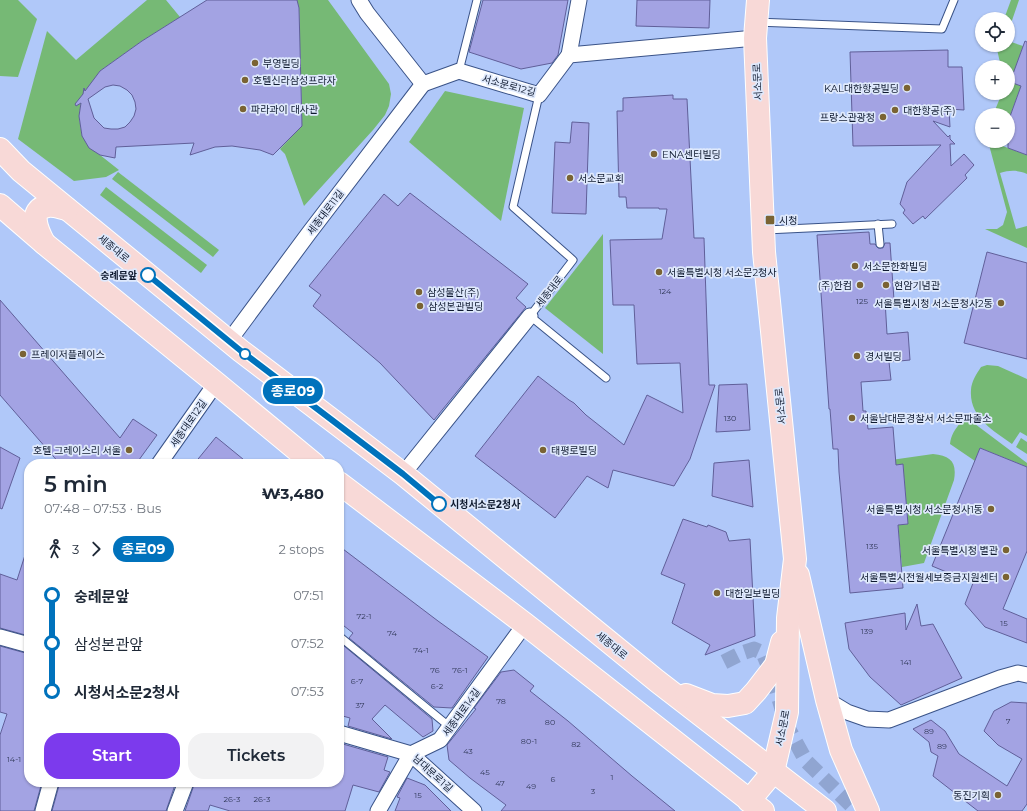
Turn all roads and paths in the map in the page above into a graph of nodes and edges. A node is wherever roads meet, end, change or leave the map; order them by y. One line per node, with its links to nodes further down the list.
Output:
1 (358, 0): 9 (street)
2 (477, 0): 8 (lane)
3 (579, 0): 7 (street)
4 (758, 0): 6 (main road, 서소문로)
5 (954, 0): 6 (lane)
6 (755, 30): 7 (street); 16 (main road, 서소문로)
7 (569, 55): 10 (street, 서소문로12길)
8 (459, 71): 9 (street); 10 (street, 서소문로12길)
9 (423, 84): 20 (street, 세종대로11길)
10 (539, 95): 19 (lane, 세종대로)
11 (0, 149): 13 (main road, 세종대로)
12 (0, 205): 17 (main road)
13 (67, 209): 17 (main road); 20 (main road, 세종대로)
14 (878, 224): 15 (lane); 16 (lane); 18 (lane)
15 (892, 224)
16 (764, 230): 27 (main road, 서소문로)
17 (45, 244): 22 (main road)
18 (880, 244)
19 (530, 316): 21 (lane); 25 (street, 세종대로)
20 (229, 341): 25 (main road, 세종대로)
21 (606, 378)
22 (216, 383): 23 (street, 세종대로12길); 24 (main road)
23 (163, 459)
24 (305, 459)
25 (403, 474): 34 (main road, 세종대로)
26 (344, 487): 29 (main road)
27 (795, 559): 28 (main road, 서소문로); 35 (main road)
28 (788, 618): 34 (main road); 39 (main road, 서소문로)
29 (525, 624): 36 (street, 세종대로14길); 42 (main road)
30 (0, 637): 32 (street)
31 (344, 640): 36 (lane)
32 (24, 644)
33 (1027, 675): 35 (street)
34 (657, 681): 39 (main road, 세종대로)
35 (827, 700): 48 (main road)
36 (450, 727): 38 (street, 세종대로14길)
37 (344, 734): 38 (street, 남대문로1길)
38 (411, 754): 45 (street); 46 (street, 남대문로1길)
39 (773, 772): 42 (main road, 서소문로); 47 (main road, 세종대로)
40 (50, 787): 43 (street)
41 (184, 787): 44 (street)
42 (751, 808)
43 (44, 811)
44 (175, 811)
45 (378, 811)
46 (474, 811)
47 (825, 811)
48 (868, 811)

